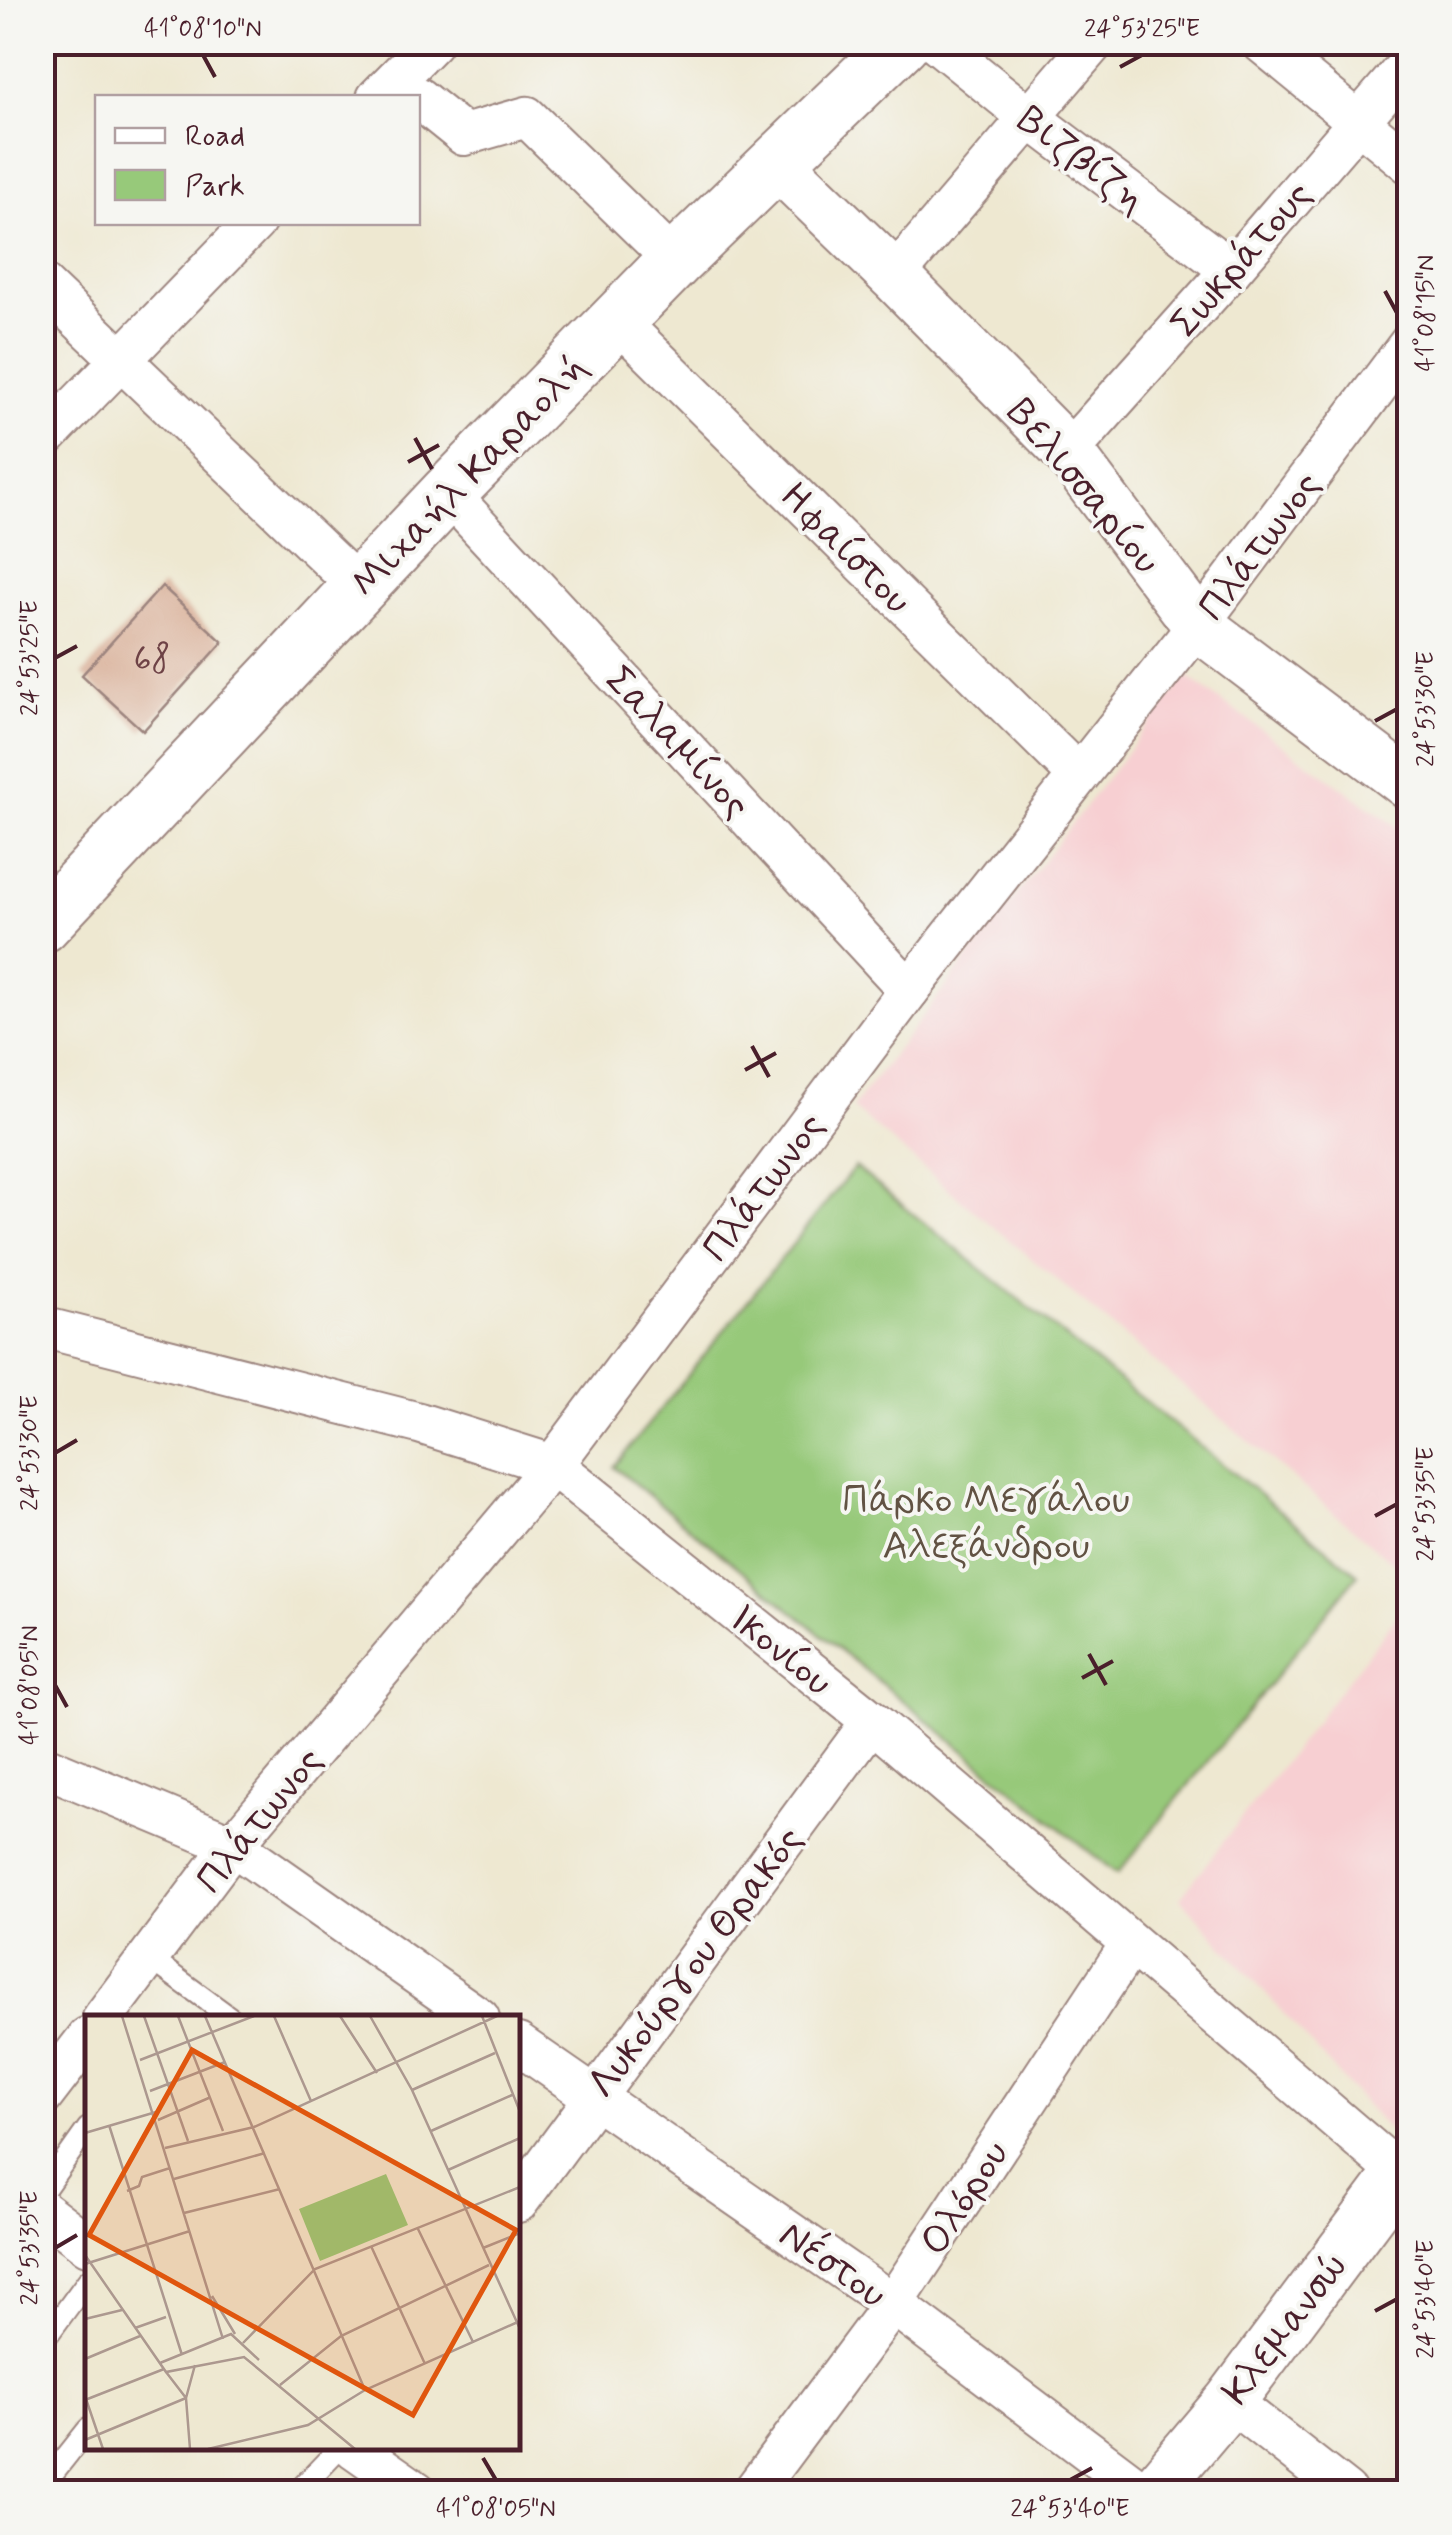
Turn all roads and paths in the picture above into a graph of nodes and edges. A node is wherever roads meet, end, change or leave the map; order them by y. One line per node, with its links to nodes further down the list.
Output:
1 (432, 42): 7 (street)
2 (902, 42): 11 (main road, Μιχαήλ Καραολή)
3 (936, 42): 9 (street, Βιζβίζη)
4 (1094, 42): 9 (street)
5 (1261, 42): 10 (street)
6 (1410, 62): 10 (street, Σωκράτους)
7 (402, 93)
8 (420, 105): 14 (street)
9 (1030, 118): 15 (street, Βιζβίζη); 16 (street)
10 (1358, 122): 12 (street); 15 (street, Σωκράτους)
11 (777, 163): 14 (main road, Μιχαήλ Καραολή); 16 (street, Βελισσαρίου)
12 (1410, 164)
13 (251, 225): 20 (street)
14 (676, 261): 18 (main road, Μιχαήλ Καραολή)
15 (1231, 270): 22 (street, Σωκράτους)
16 (894, 276): 22 (street, Βελισσαρίου)
17 (42, 284): 20 (street)
18 (617, 320): 23 (main road, Μιχαήλ Καραολή); 26 (street, Ηφαίστου)
19 (1410, 343): 25 (street, Πλάτωνος)
20 (122, 358): 21 (street); 24 (street)
21 (42, 442)
22 (1068, 452): 25 (street, Βελισσαρίου)
23 (448, 493): 24 (main road, Μιχαήλ Καραολή); 29 (street, Σαλαμίνος)
24 (358, 588): 28 (main road, Μιχαήλ Καραολή)
25 (1198, 625): 26 (street, Πλάτωνος); 27 (street, Βελισσαρίου)
26 (1078, 775): 29 (street, Πλάτωνος)
27 (1410, 784)
28 (45, 928)
29 (910, 990): 31 (street, Πλάτωνος)
30 (42, 1327): 31 (street, Ικονίου)
31 (553, 1465): 32 (street, Ικονίου); 34 (street, Πλάτωνος)
32 (872, 1721): 35 (street, Ικονίου); 43 (street, Λυκούργου Θρακός)
33 (42, 1766): 34 (street)
34 (233, 1845): 36 (street, Πλάτωνος); 39 (street)
35 (1130, 1945): 45 (street, Ικονίου); 51 (street, Ολόρου)
36 (148, 1957): 37 (street, Πλάτωνος); 38 (lane)
37 (104, 2015)
38 (227, 2015)
39 (475, 2015)
40 (85, 2041): 42 (street)
41 (520, 2045): 43 (street, Νέστου)
42 (42, 2097)
43 (592, 2097): 47 (street, Λυκούργου Θρακός); 51 (street, Νέστου)
44 (85, 2132): 46 (lane)
45 (1406, 2172): 53 (street, Κλεμανσώ)
46 (42, 2193)
47 (520, 2199)
48 (42, 2210): 49 (street)
49 (85, 2242)
50 (85, 2284): 52 (lane)
51 (893, 2304): 60 (street, Ολόρου); 61 (street, Νέστου)
52 (42, 2343)
53 (1230, 2401): 62 (street, Κλεμανσώ); 63 (street)
54 (85, 2433): 57 (lane)
55 (337, 2450): 58 (lane)
56 (357, 2450): 59 (street)
57 (42, 2488)
58 (297, 2492)
59 (417, 2492)
60 (754, 2492)
61 (1143, 2492)
62 (1153, 2492)
63 (1346, 2492)

